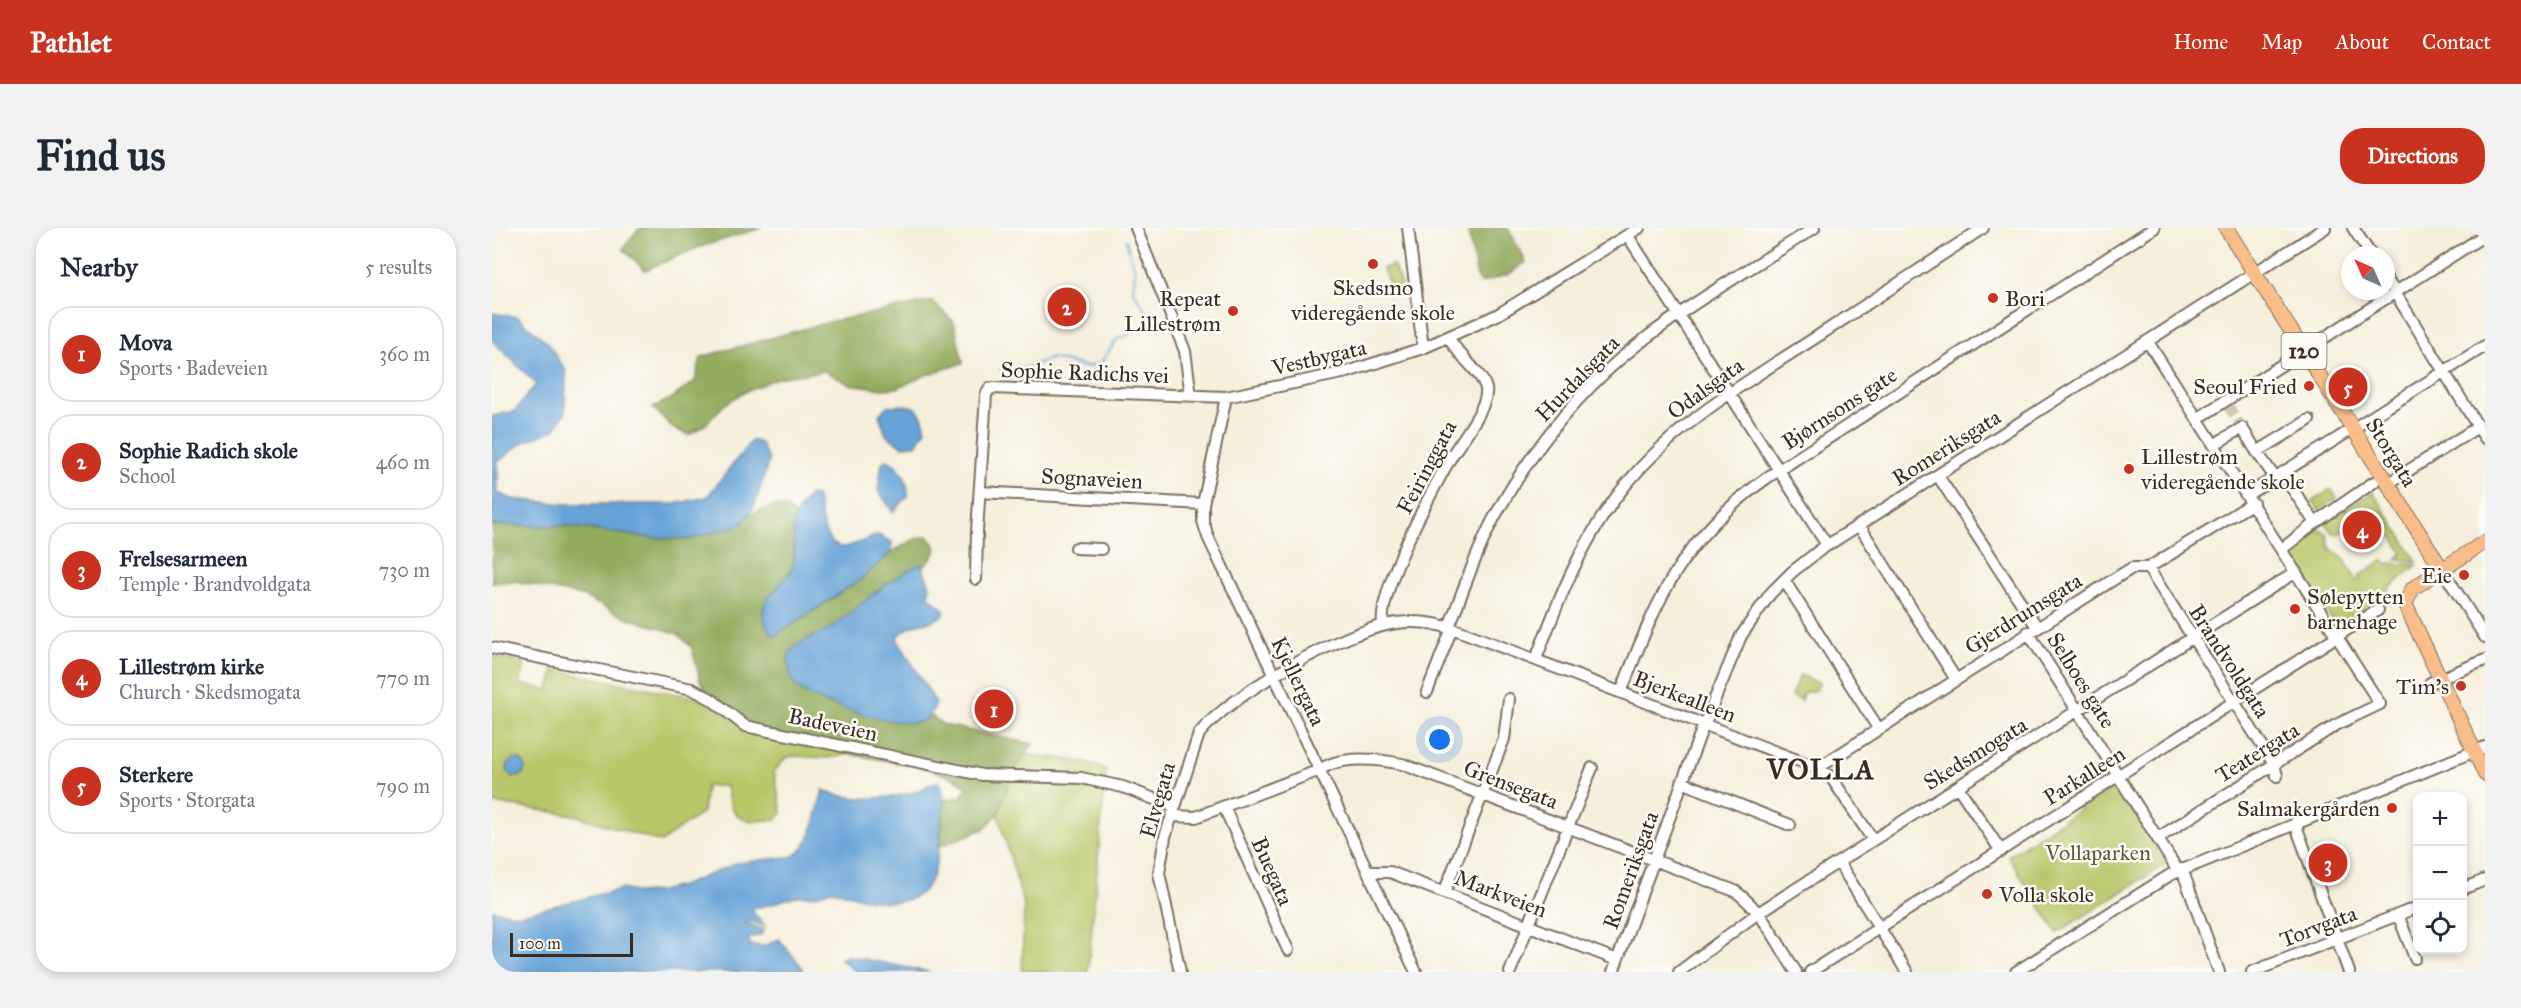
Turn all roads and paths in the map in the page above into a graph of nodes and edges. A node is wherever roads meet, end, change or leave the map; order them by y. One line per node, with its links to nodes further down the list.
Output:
1 (1137, 228): 23 (street, Sophie Radichs vei)
2 (1408, 228): 19 (street)
3 (1639, 228): 11 (street, Vestbygata)
4 (1814, 228): 15 (street, Hurdalsgata)
5 (1983, 228): 22 (street, Odalsgata)
6 (2154, 228): 32 (street, Bjørnsons gate)
7 (2226, 228): 13 (main road, Storgata / 120)
8 (2325, 228): 13 (street, Romeriksgata)
9 (2353, 228): 12 (street)
10 (2485, 235): 14 (street)
11 (1628, 236): 15 (street); 16 (street, Vestbygata)
12 (2365, 246)
13 (2254, 273): 17 (street, Romeriksgata); 20 (main road, Storgata / 120)
14 (2396, 294): 20 (street); 21 (street)
15 (1678, 316): 22 (street); 54 (street, Hurdalsgata)
16 (1449, 338): 19 (street, Vestbygata); 53 (street, Feiringgata)
17 (2148, 342): 25 (street); 34 (street, Romeriksgata)
18 (2485, 346): 21 (street, Gjerdrumsgata)
19 (1423, 348): 24 (street, Vestbygata)
20 (2304, 351): 25 (street); 28 (main road, Storgata / 120)
21 (2444, 372): 27 (street); 28 (street, Gjerdrumsgata)
22 (1728, 394): 32 (street); 60 (street, Odalsgata)
23 (1191, 396): 24 (street, Sophie Radichs vei); 37 (street, Sophie Radichs vei)
24 (1226, 397): 39 (street, Kjellergata)
25 (2198, 419): 38 (street)
26 (2309, 420): 31 (street)
27 (2478, 427): 29 (street); 36 (street)
28 (2353, 429): 36 (main road, Storgata / 120); 38 (street, Gjerdrumsgata)
29 (2485, 438)
30 (2220, 441): 31 (street)
31 (2257, 452): 33 (street)
32 (1778, 471): 43 (street); 66 (street, Bjørnsons gate)
33 (2271, 471)
34 (1938, 476): 41 (street, Romeriksgata); 55 (street, Selboes gate)
35 (2286, 479): 40 (street)
36 (2381, 483): 40 (street); 48 (main road, Storgata / 120)
37 (980, 492): 39 (street, Sognaveien); 50 (street, Sophie Radichs vei)
38 (2250, 499): 46 (street); 47 (street, Gjerdrumsgata)
39 (1203, 504): 62 (street, Kjellergata)
40 (2314, 523): 46 (street)
41 (1859, 525): 43 (street, Romeriksgata); 63 (street)
42 (2485, 542): 48 (main road)
43 (1827, 545): 51 (street, Romeriksgata)
44 (1076, 548): 45 (street)
45 (1101, 549)
46 (2282, 549): 49 (street)
47 (2148, 568): 55 (street, Gjerdrumsgata); 58 (street, Brandvoldgata)
48 (2442, 569): 57 (street, Storgata); 64 (main road)
49 (2296, 572): 56 (street); 58 (street, Skedsmogata)
50 (976, 579)
51 (1784, 580): 70 (street, Romeriksgata); 71 (street)
52 (2378, 610): 56 (street, Parkalleen)
53 (1383, 625): 54 (street, Bjerkealleen); 62 (street, Bjerkealleen)
54 (1450, 628): 60 (street, Bjerkealleen); 65 (street)
55 (2033, 630): 63 (street, Gjerdrumsgata); 69 (street, Selboes gate)
56 (2337, 636): 68 (street, Parkalleen); 73 (street, Teatergata)
57 (2485, 637)
58 (2192, 638): 68 (street, Brandvoldgata); 69 (street, Skedsmogata)
59 (492, 648): 84 (street, Badeveien)
60 (1536, 659): 66 (street, Bjerkealleen)
61 (2485, 660): 64 (street)
62 (1274, 674): 76 (street, Kjellergata); 84 (street, Elvegata)
63 (1955, 678): 71 (street, Gjerdrumsgata)
64 (2435, 680): 72 (main road)
65 (1427, 692)
66 (1621, 692): 70 (street, Bjerkealleen)
67 (1509, 699): 82 (street)
68 (2235, 703): 73 (street, Brandvoldgata); 78 (street, Parkalleen)
69 (2077, 711): 78 (street, Selboes gate); 81 (street, Skedsmogata)
70 (1704, 724): 75 (street, Bjerkealleen); 80 (street, Romeriksgata)
71 (1878, 728): 75 (street, Gjerdrumsgata)
72 (2480, 749): 77 (main road); 85 (street)
73 (2274, 764): 79 (street, Brandvoldgata); 88 (street, Teatergata)
74 (1592, 768): 87 (street)
75 (1818, 768): 89 (street, Bjerkealleen)
76 (1320, 770): 82 (street, Grensegata); 83 (street, Grensegata); 94 (street, Kjellergata)
77 (2485, 774)
78 (2119, 776): 88 (street, Selboes gate); 90 (street, Parkalleen)
79 (2277, 776)
80 (1682, 782): 86 (street); 91 (street, Romeriksgata)
81 (1958, 787): 89 (street, Skedsmogata); 90 (street)
82 (1483, 795): 87 (street, Grensegata); 97 (street)
83 (1224, 807): 84 (street, Grensegata); 104 (street, Buegata)
84 (1174, 812): 107 (street, Elvegata)
85 (2295, 823): 93 (street); 103 (street)
86 (1790, 825)
87 (1569, 828): 91 (street, Grensegata); 101 (street)
88 (2158, 838): 93 (street, Selboes gate)
89 (1873, 840): 92 (street, Skedsmogata)
90 (2001, 851): 102 (street, Parkalleen)
91 (1655, 860): 99 (street, Grensegata); 106 (street, Romeriksgata)
92 (1839, 862): 99 (street, Skedsmogata); 102 (street)
93 (2180, 870): 114 (street); 115 (street, Selboes gate)
94 (1369, 872): 97 (street, Markveien); 108 (street, Kjellergata)
95 (2485, 880): 96 (street)
96 (2467, 887)
97 (1444, 892): 101 (street, Markveien)
98 (2413, 909): 100 (street, Torvgata)
99 (1758, 913): 110 (street, Skedsmogata); 111 (street, Grensegata)
100 (2398, 915): 103 (street, Torvgata); 105 (street)
101 (1530, 926): 106 (street, Markveien); 109 (street)
102 (1880, 928): 112 (street, Parkalleen); 113 (street)
103 (2340, 939): 116 (street, Torvgata); 117 (street)
104 (1288, 950)
105 (2415, 958)
106 (1615, 969)
107 (1180, 972)
108 (1416, 972)
109 (1510, 972)
110 (1679, 972)
111 (1796, 972)
112 (1810, 972)
113 (1907, 972)
114 (2016, 972)
115 (2220, 972)
116 (2252, 972)
117 (2349, 972)

